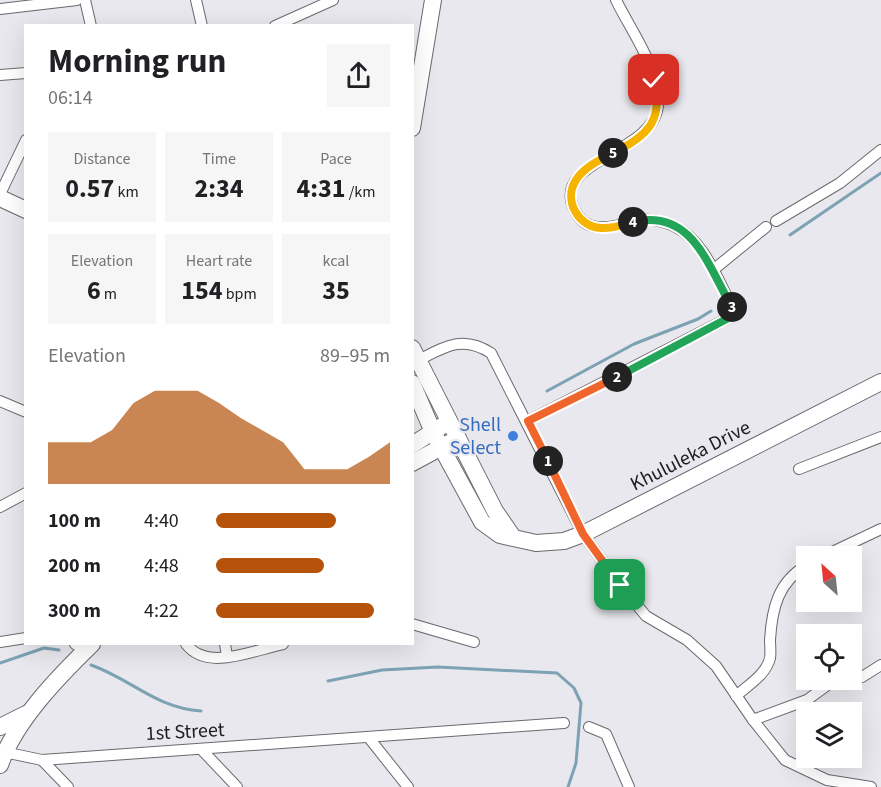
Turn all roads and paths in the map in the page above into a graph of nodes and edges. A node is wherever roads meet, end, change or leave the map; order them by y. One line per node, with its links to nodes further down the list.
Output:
1 (77, 0): 7 (street)
2 (85, 0): 8 (street)
3 (196, 0): 9 (street)
4 (333, 0): 10 (street)
5 (433, 0): 13 (street)
6 (616, 0): 19 (street)
7 (0, 9)
8 (91, 24)
9 (202, 24)
10 (279, 24)
11 (24, 73): 12 (street)
12 (0, 75)
13 (414, 116)
14 (24, 144): 16 (street)
15 (881, 150): 19 (street)
16 (0, 194)
17 (0, 198): 18 (street)
18 (24, 209)
19 (712, 270): 25 (street)
20 (415, 357): 25 (street); 26 (street)
21 (881, 382): 36 (street, Khululeka Drive)
22 (414, 388): 29 (street, Khululeka Drive)
23 (0, 400): 24 (street)
24 (24, 411)
25 (528, 421): 36 (street)
26 (448, 422): 28 (street); 29 (street)
27 (881, 437): 32 (street)
28 (457, 438): 29 (street); 37 (street)
29 (437, 440): 30 (street); 31 (street); 37 (street, Khululeka Drive)
30 (414, 446)
31 (414, 461)
32 (798, 469)
33 (24, 494): 34 (street)
34 (0, 507)
35 (881, 529): 38 (street)
36 (583, 534): 37 (street, Khululeka Drive); 50 (street)
37 (513, 537)
38 (845, 546)
39 (796, 572): 50 (street)
40 (414, 625): 43 (street)
41 (24, 638): 42 (street)
42 (0, 642)
43 (474, 642)
44 (187, 645): 48 (street)
45 (225, 645): 48 (street)
46 (278, 645): 48 (street)
47 (84, 646): 51 (street)
48 (227, 656)
49 (881, 665): 52 (street)
50 (736, 696): 52 (street)
51 (32, 710): 54 (street); 58 (street)
52 (753, 720): 64 (street)
53 (564, 723): 56 (street, 1st Street)
54 (0, 727)
55 (589, 727): 63 (street)
56 (369, 738): 57 (street, 1st Street); 62 (street)
57 (201, 749): 59 (street, 1st Street); 61 (street)
58 (2, 755): 59 (street, 1st Street)
59 (42, 760): 60 (street)
60 (68, 787)
61 (237, 787)
62 (408, 787)
63 (629, 787)
64 (864, 787)

